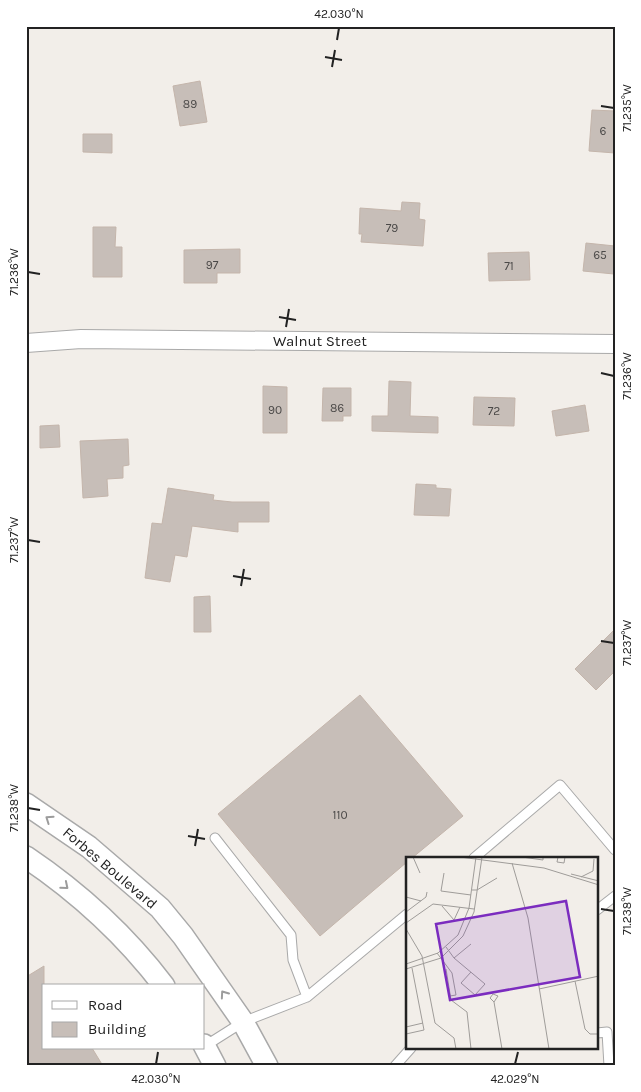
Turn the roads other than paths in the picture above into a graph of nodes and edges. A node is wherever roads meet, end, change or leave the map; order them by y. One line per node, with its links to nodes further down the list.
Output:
1 (26, 343): 2 (street, Walnut Street)
2 (615, 344)
3 (26, 804): 13 (street, Forbes Boulevard, one-way to 3)
4 (215, 838): 12 (lane)
5 (615, 850): 7 (lane)
6 (26, 857): 11 (street, one-way to 11)
7 (475, 857)
8 (615, 896): 9 (lane)
9 (598, 909)
10 (406, 915): 12 (lane)
11 (162, 984)
12 (307, 997): 13 (lane)
13 (243, 1022): 15 (lane); 19 (street, Forbes Boulevard)
14 (598, 1033): 21 (lane)
15 (205, 1045)
16 (205, 1048): 18 (street)
17 (409, 1050): 20 (lane)
18 (215, 1066)
19 (268, 1066)
20 (395, 1066)
21 (609, 1066)

